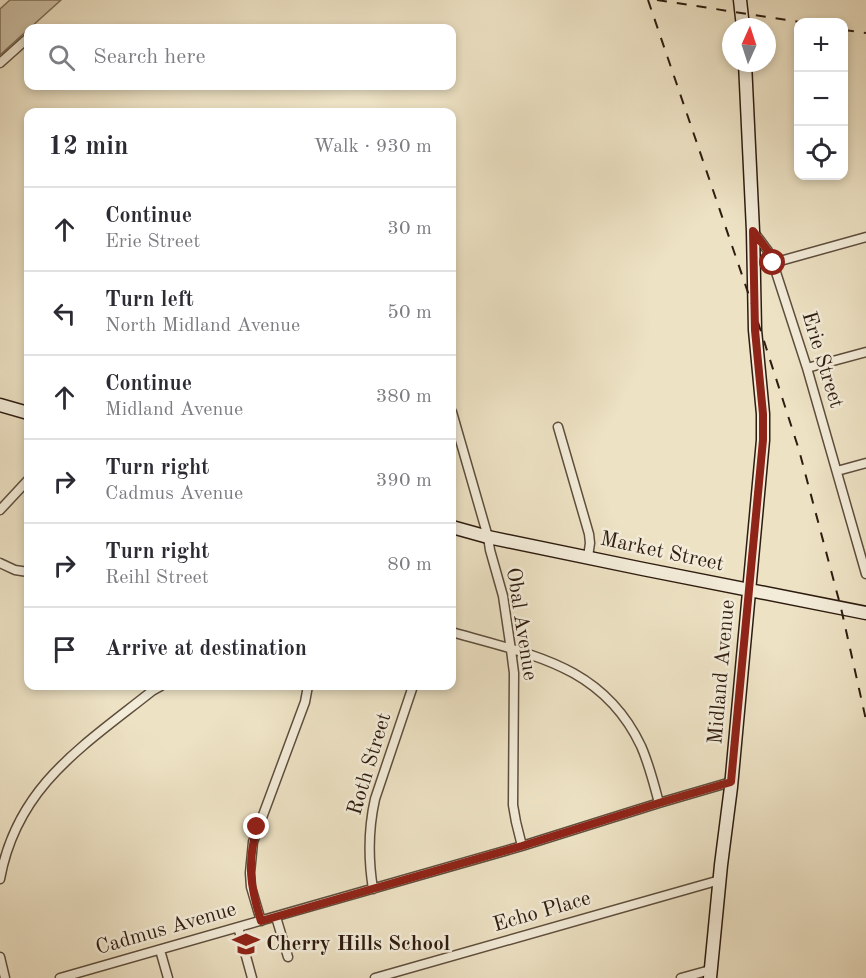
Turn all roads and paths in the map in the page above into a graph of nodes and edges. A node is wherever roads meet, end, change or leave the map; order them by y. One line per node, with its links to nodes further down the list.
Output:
1 (740, 0): 2 (street)
2 (742, 18)
3 (24, 42): 4 (street)
4 (0, 63)
5 (745, 72): 6 (street, Midland Avenue)
6 (753, 231): 8 (street, Erie Street); 25 (street, Midland Avenue)
7 (866, 237): 8 (street)
8 (773, 263): 10 (street, Erie Street)
9 (866, 352): 10 (street)
10 (807, 368): 16 (street, Erie Street)
11 (0, 405): 12 (street)
12 (24, 412)
13 (456, 426): 20 (street, Obal Avenue)
14 (558, 427): 21 (street)
15 (866, 463): 16 (street)
16 (837, 471): 24 (street, Erie Street)
17 (24, 485): 18 (street)
18 (0, 510)
19 (456, 528): 20 (street, Market Street)
20 (488, 537): 21 (street, Market Street); 28 (street, Obal Avenue)
21 (588, 557): 25 (street, Market Street)
22 (0, 563): 23 (street)
23 (24, 571)
24 (866, 574)
25 (748, 590): 26 (street, Market Street); 32 (street, Midland Avenue)
26 (866, 613)
27 (456, 633): 28 (street)
28 (512, 650): 33 (street); 34 (street, Obal Avenue)
29 (154, 690): 35 (street)
30 (307, 690): 39 (street)
31 (412, 690): 37 (street, Roth Street)
32 (731, 782): 33 (street, Cadmus Avenue); 36 (street, Midland Avenue)
33 (659, 803): 34 (street, Cadmus Avenue)
34 (522, 846): 37 (street, Cadmus Avenue)
35 (0, 879)
36 (720, 880): 44 (street, Midland Avenue); 49 (street, Echo Place)
37 (372, 889): 38 (street, Cadmus Avenue)
38 (276, 917): 39 (street, Cadmus Avenue); 43 (street)
39 (261, 921): 40 (street, Cadmus Avenue)
40 (238, 927): 41 (street, Cadmus Avenue); 48 (street)
41 (160, 950): 46 (street, Cadmus Avenue); 47 (street)
42 (0, 957): 45 (street)
43 (288, 957)
44 (710, 974): 50 (street)
45 (5, 978)
46 (60, 978)
47 (168, 978)
48 (252, 978)
49 (375, 978)
50 (681, 978)

